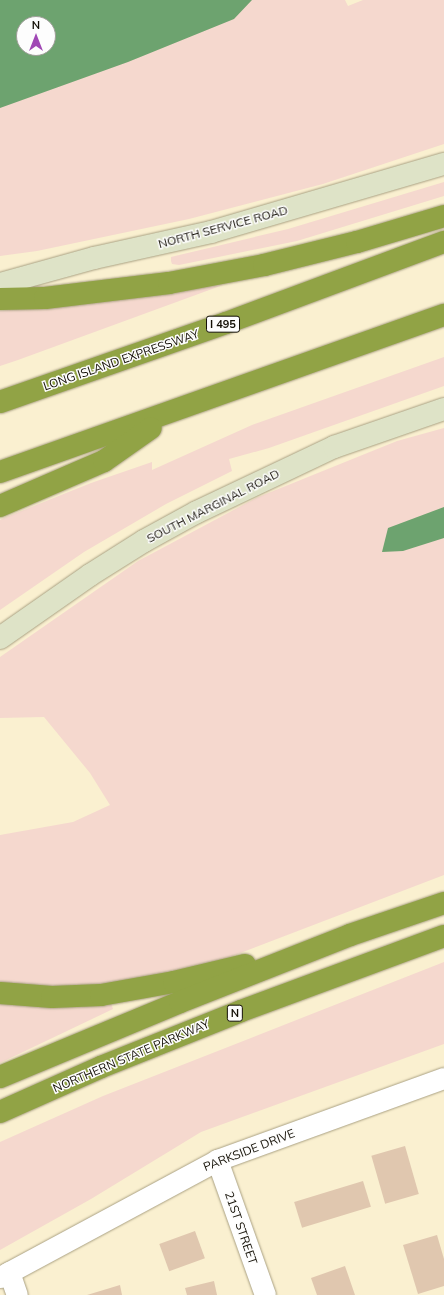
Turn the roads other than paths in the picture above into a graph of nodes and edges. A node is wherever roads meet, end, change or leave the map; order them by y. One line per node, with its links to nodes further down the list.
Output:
1 (444, 164): 4 (main road, NORTH SERVICE ROAD)
2 (444, 216): 5 (highway)
3 (444, 242): 7 (highway, LONG ISLAND EXPRESSWAY / I 495)
4 (0, 284)
5 (0, 299)
6 (444, 315): 9 (highway)
7 (0, 402)
8 (444, 409): 12 (main road, SOUTH MARGINAL ROAD)
9 (170, 414): 10 (highway); 11 (highway)
10 (0, 472)
11 (0, 506)
12 (0, 638)
13 (444, 903): 15 (highway)
14 (444, 936): 19 (highway, NORTHERN STATE PARKWAY / N)
15 (326, 945): 16 (highway); 17 (highway)
16 (0, 993)
17 (0, 1078)
18 (443, 1082): 22 (street, PARKSIDE DRIVE)
19 (29, 1099): 20 (highway, NORTHERN STATE PARKWAY / N); 21 (highway)
20 (0, 1112)
21 (0, 1118)
22 (217, 1160): 23 (street, PARKSIDE DRIVE); 25 (street, 21ST STREET)
23 (5, 1274): 24 (street)
24 (17, 1295)
25 (265, 1295)

